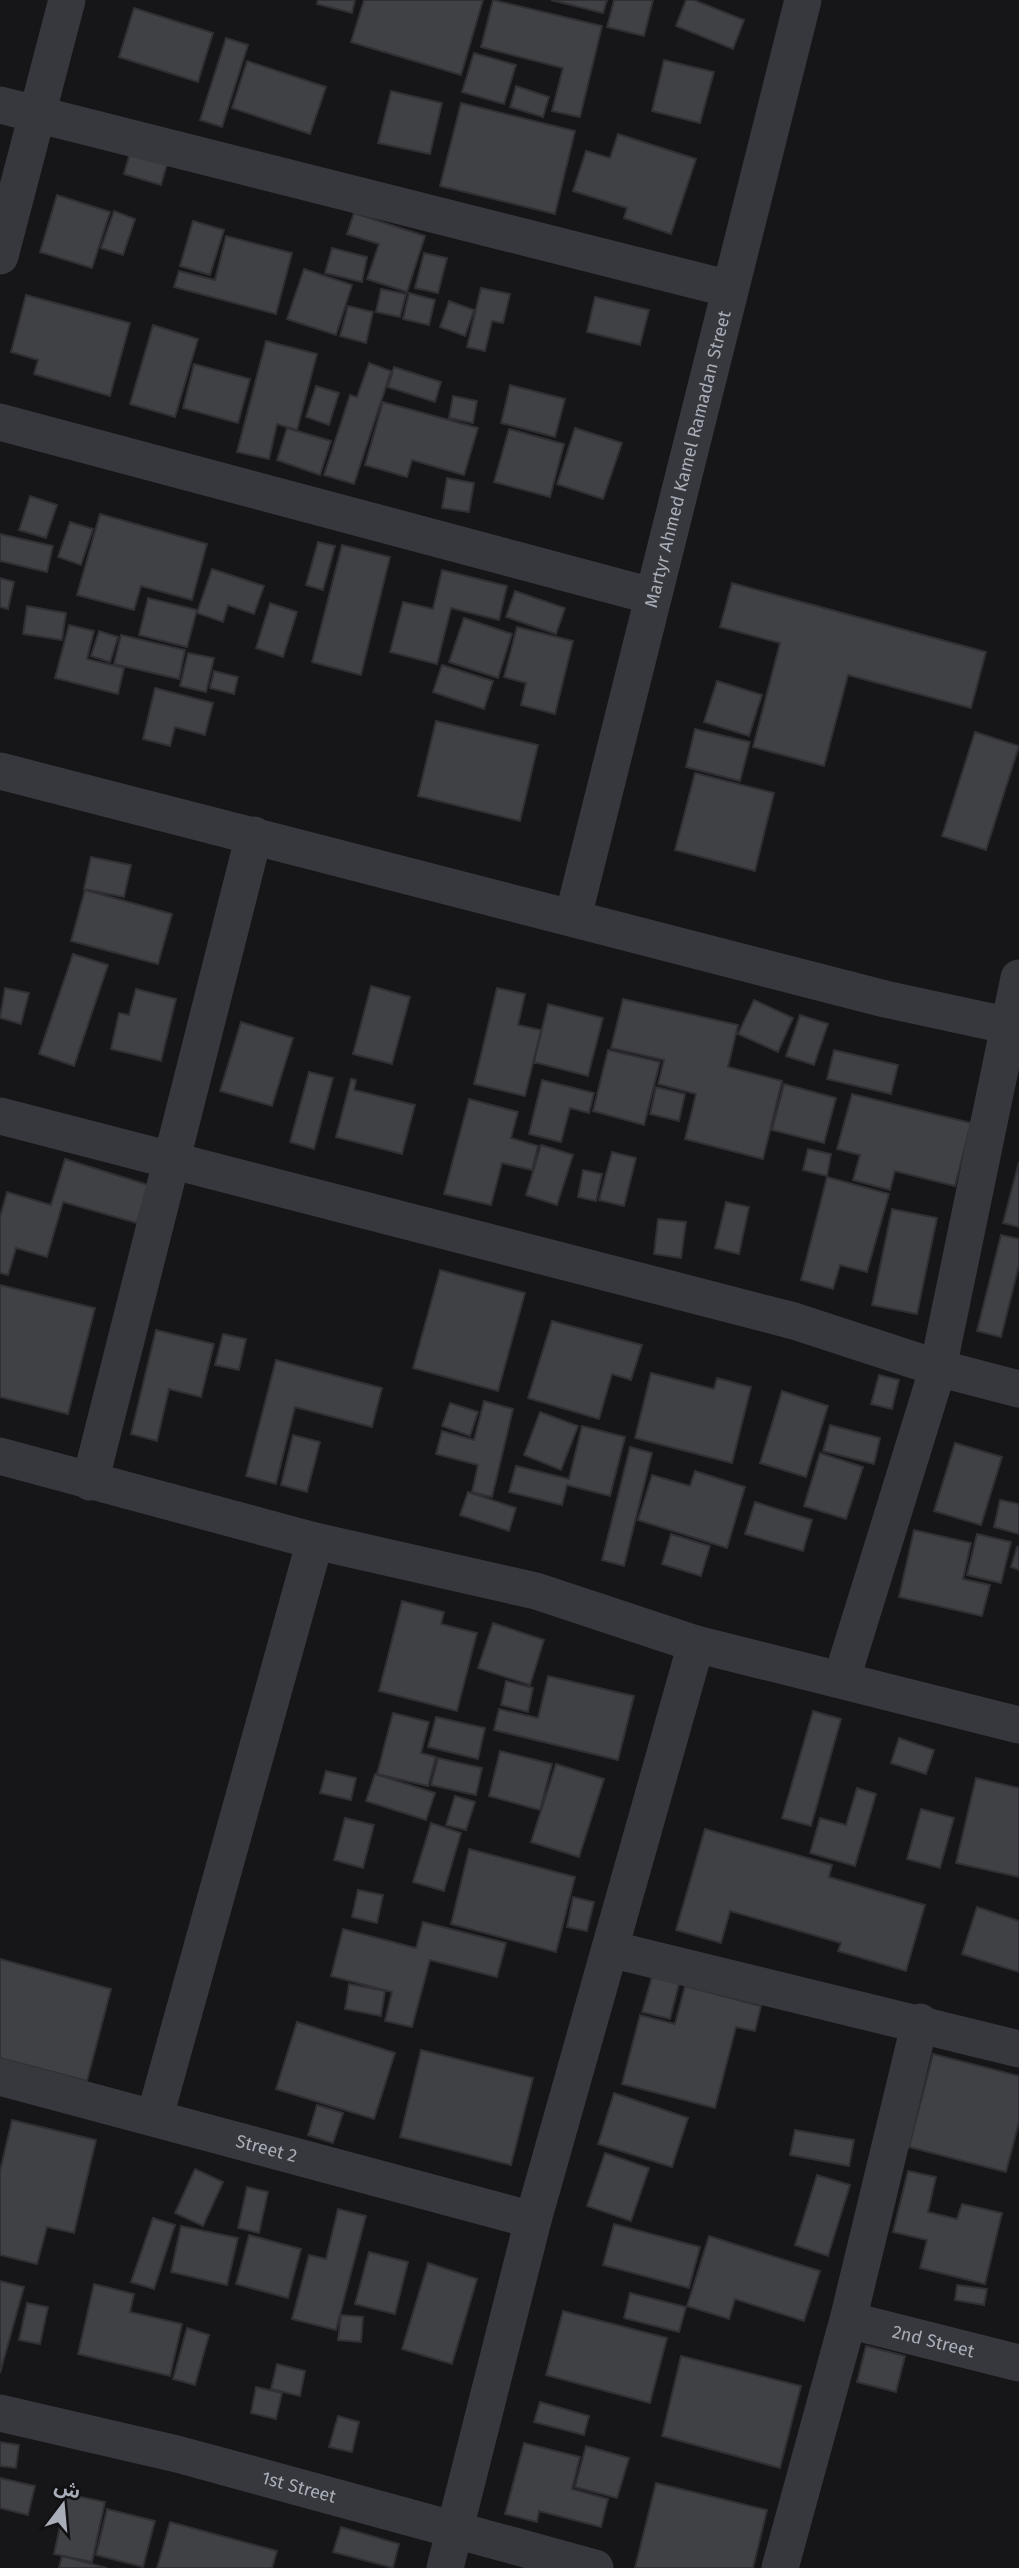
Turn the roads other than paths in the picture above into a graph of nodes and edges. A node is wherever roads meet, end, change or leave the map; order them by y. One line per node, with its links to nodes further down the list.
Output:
1 (67, 0): 4 (street)
2 (802, 0): 6 (street, Martyr Ahmed Kamel Ramadan Street)
3 (0, 105): 4 (street)
4 (37, 115): 5 (street); 6 (street)
5 (0, 256)
6 (730, 289): 8 (street, Martyr Ahmed Kamel Ramadan Street)
7 (0, 422): 8 (street)
8 (653, 596): 11 (street, Martyr Ahmed Kamel Ramadan Street)
9 (0, 771): 10 (street)
10 (254, 835): 11 (street); 15 (street)
11 (573, 917): 13 (street)
12 (1019, 978): 13 (street)
13 (1014, 1027): 16 (street)
14 (0, 1116): 15 (street)
15 (171, 1160): 16 (street); 19 (street)
16 (938, 1368): 17 (street); 22 (street)
17 (1019, 1388)
18 (0, 1456): 19 (street)
19 (90, 1482): 20 (street)
20 (315, 1541): 21 (street); 28 (street)
21 (696, 1644): 22 (street); 24 (street)
22 (842, 1678): 23 (street)
23 (1019, 1725)
24 (610, 1949): 25 (street); 29 (street)
25 (920, 2022): 26 (street); 30 (street)
26 (1019, 2049)
27 (0, 2077): 28 (street, Street 2)
28 (155, 2116): 29 (street, Street 2)
29 (533, 2221): 33 (street)
30 (848, 2320): 31 (street, 2nd Street); 36 (street)
31 (1019, 2363)
32 (0, 2413): 33 (street, 1st Street)
33 (453, 2532): 34 (street); 35 (street, 1st Street)
34 (445, 2568)
35 (595, 2568)
36 (780, 2568)

